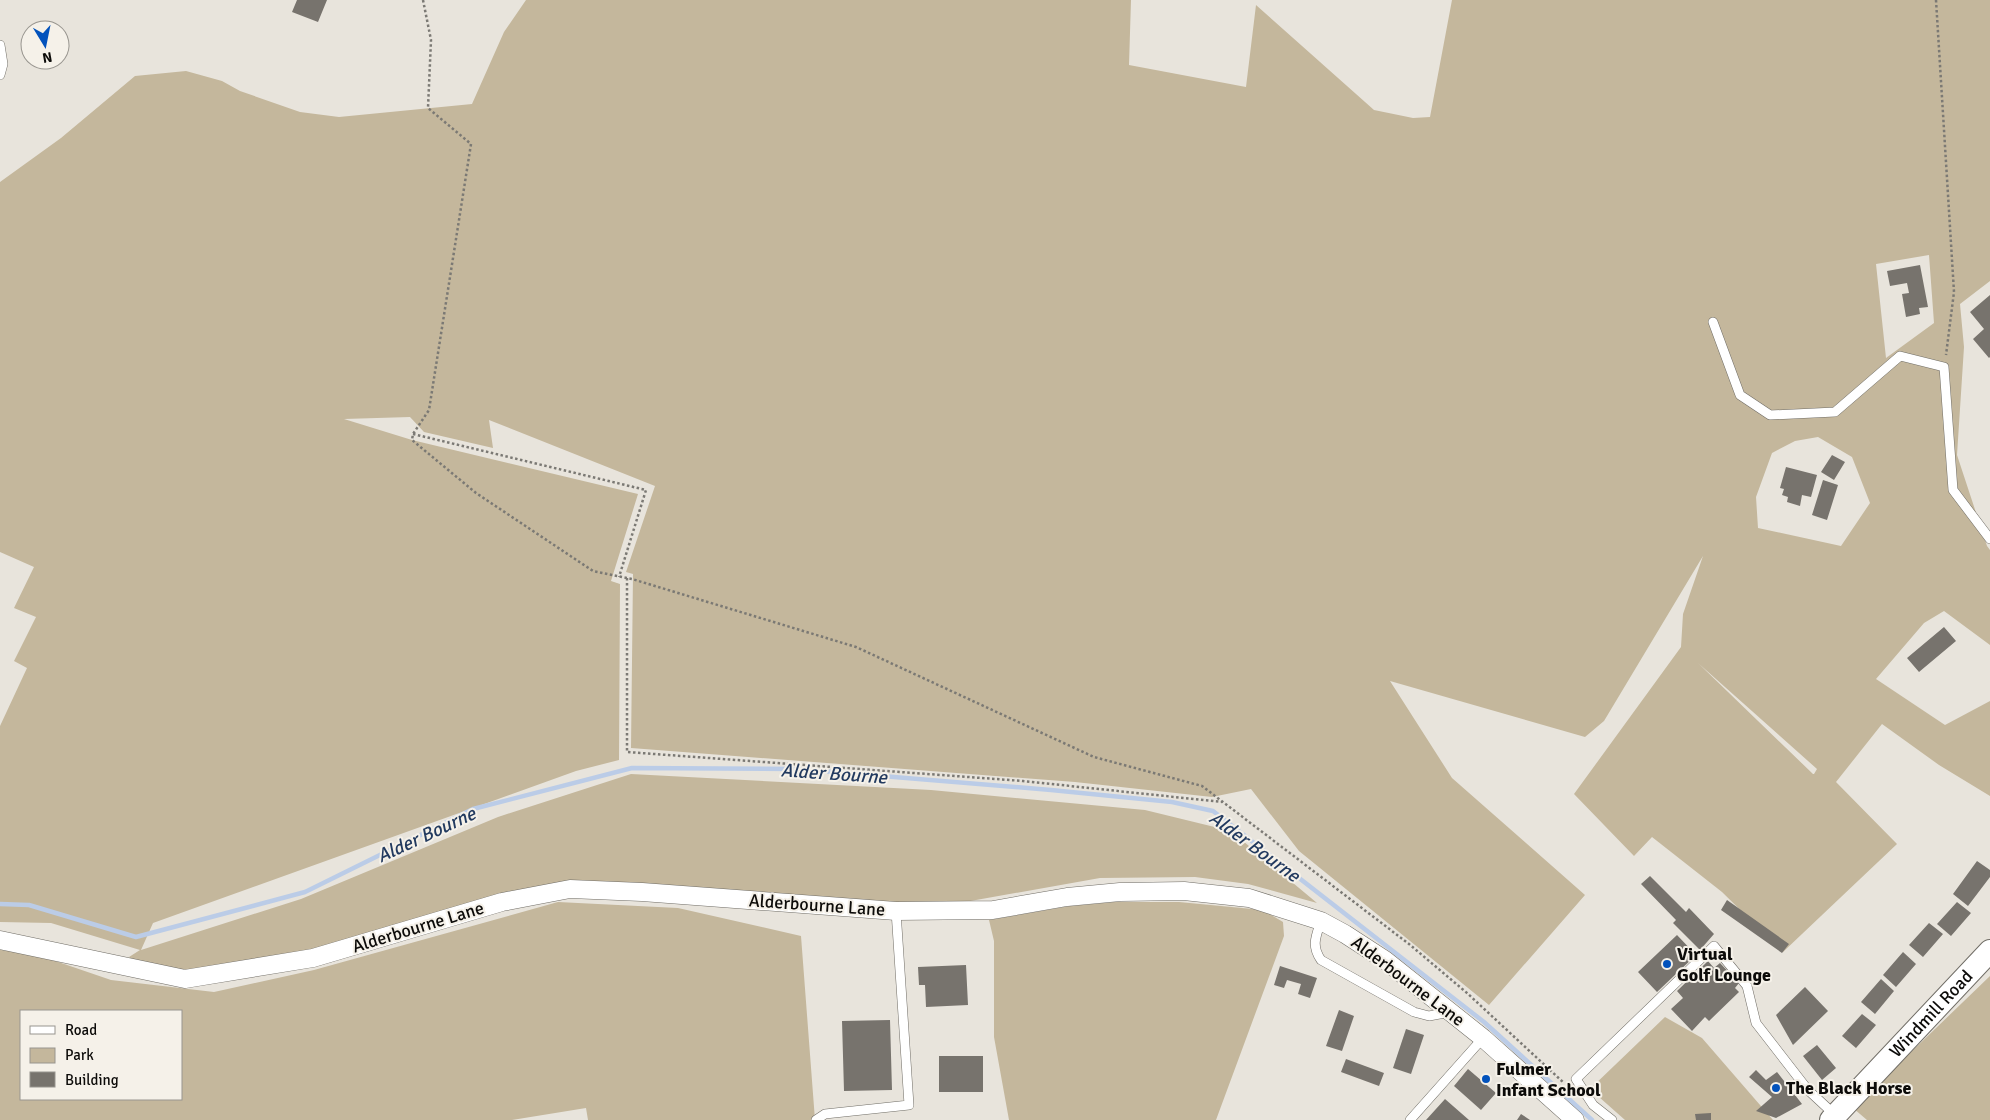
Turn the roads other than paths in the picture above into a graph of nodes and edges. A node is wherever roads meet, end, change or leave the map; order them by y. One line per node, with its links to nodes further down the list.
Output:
1 (0, 45): 2 (lane)
2 (0, 75)
3 (1712, 322): 4 (lane)
4 (1990, 539)
5 (896, 911): 6 (street, Alderbourne Lane); 7 (street, Alderbourne Lane); 12 (lane)
6 (1321, 921): 9 (street, Alderbourne Lane); 9 (lane)
7 (0, 940)
8 (1990, 951): 11 (street, Windmill Road)
9 (1450, 1012): 10 (street, Alderbourne Lane)
10 (1482, 1038): 13 (lane); 14 (street, Alderbourne Lane)
11 (1833, 1118): 15 (lane)
12 (816, 1120)
13 (1410, 1120)
14 (1575, 1120)
15 (1612, 1120)

